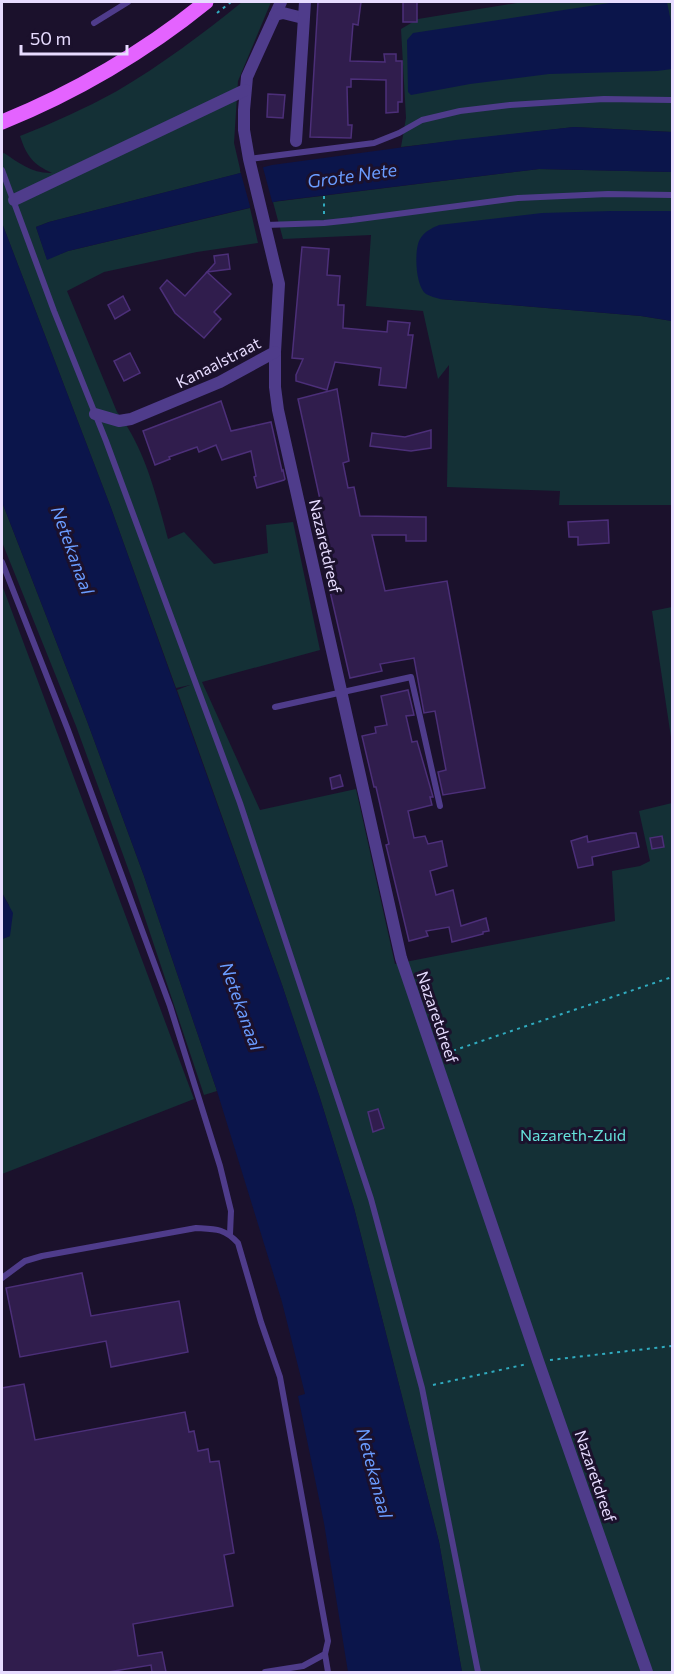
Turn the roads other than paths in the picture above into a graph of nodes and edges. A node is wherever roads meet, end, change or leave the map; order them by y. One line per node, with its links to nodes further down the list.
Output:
1 (128, 2): 7 (lane)
2 (206, 2): 10 (main road)
3 (281, 2): 5 (street, Kanaalstraat)
4 (304, 2): 6 (street)
5 (275, 15): 6 (street); 8 (street, Kanaalstraat)
6 (303, 18): 11 (street)
7 (94, 23)
8 (245, 90): 12 (street, Kanaalstraat); 15 (street)
9 (672, 100): 12 (lane)
10 (7, 120)
11 (296, 141)
12 (250, 163): 16 (street, Kanaalstraat)
13 (2, 170): 15 (lane)
14 (672, 195): 16 (lane)
15 (14, 200): 18 (lane)
16 (266, 225): 17 (street, Kanaalstraat)
17 (275, 352): 18 (street, Kanaalstraat); 20 (street, Nazaretdreef)
18 (95, 414): 28 (lane)
19 (2, 562): 23 (lane)
20 (342, 692): 21 (lane); 22 (lane); 29 (street, Nazaretdreef)
21 (275, 707)
22 (440, 806)
23 (230, 1234): 24 (lane); 25 (lane)
24 (2, 1278)
25 (325, 1654): 26 (lane); 27 (lane)
26 (265, 1672)
27 (328, 1672)
28 (478, 1672)
29 (647, 1672)

